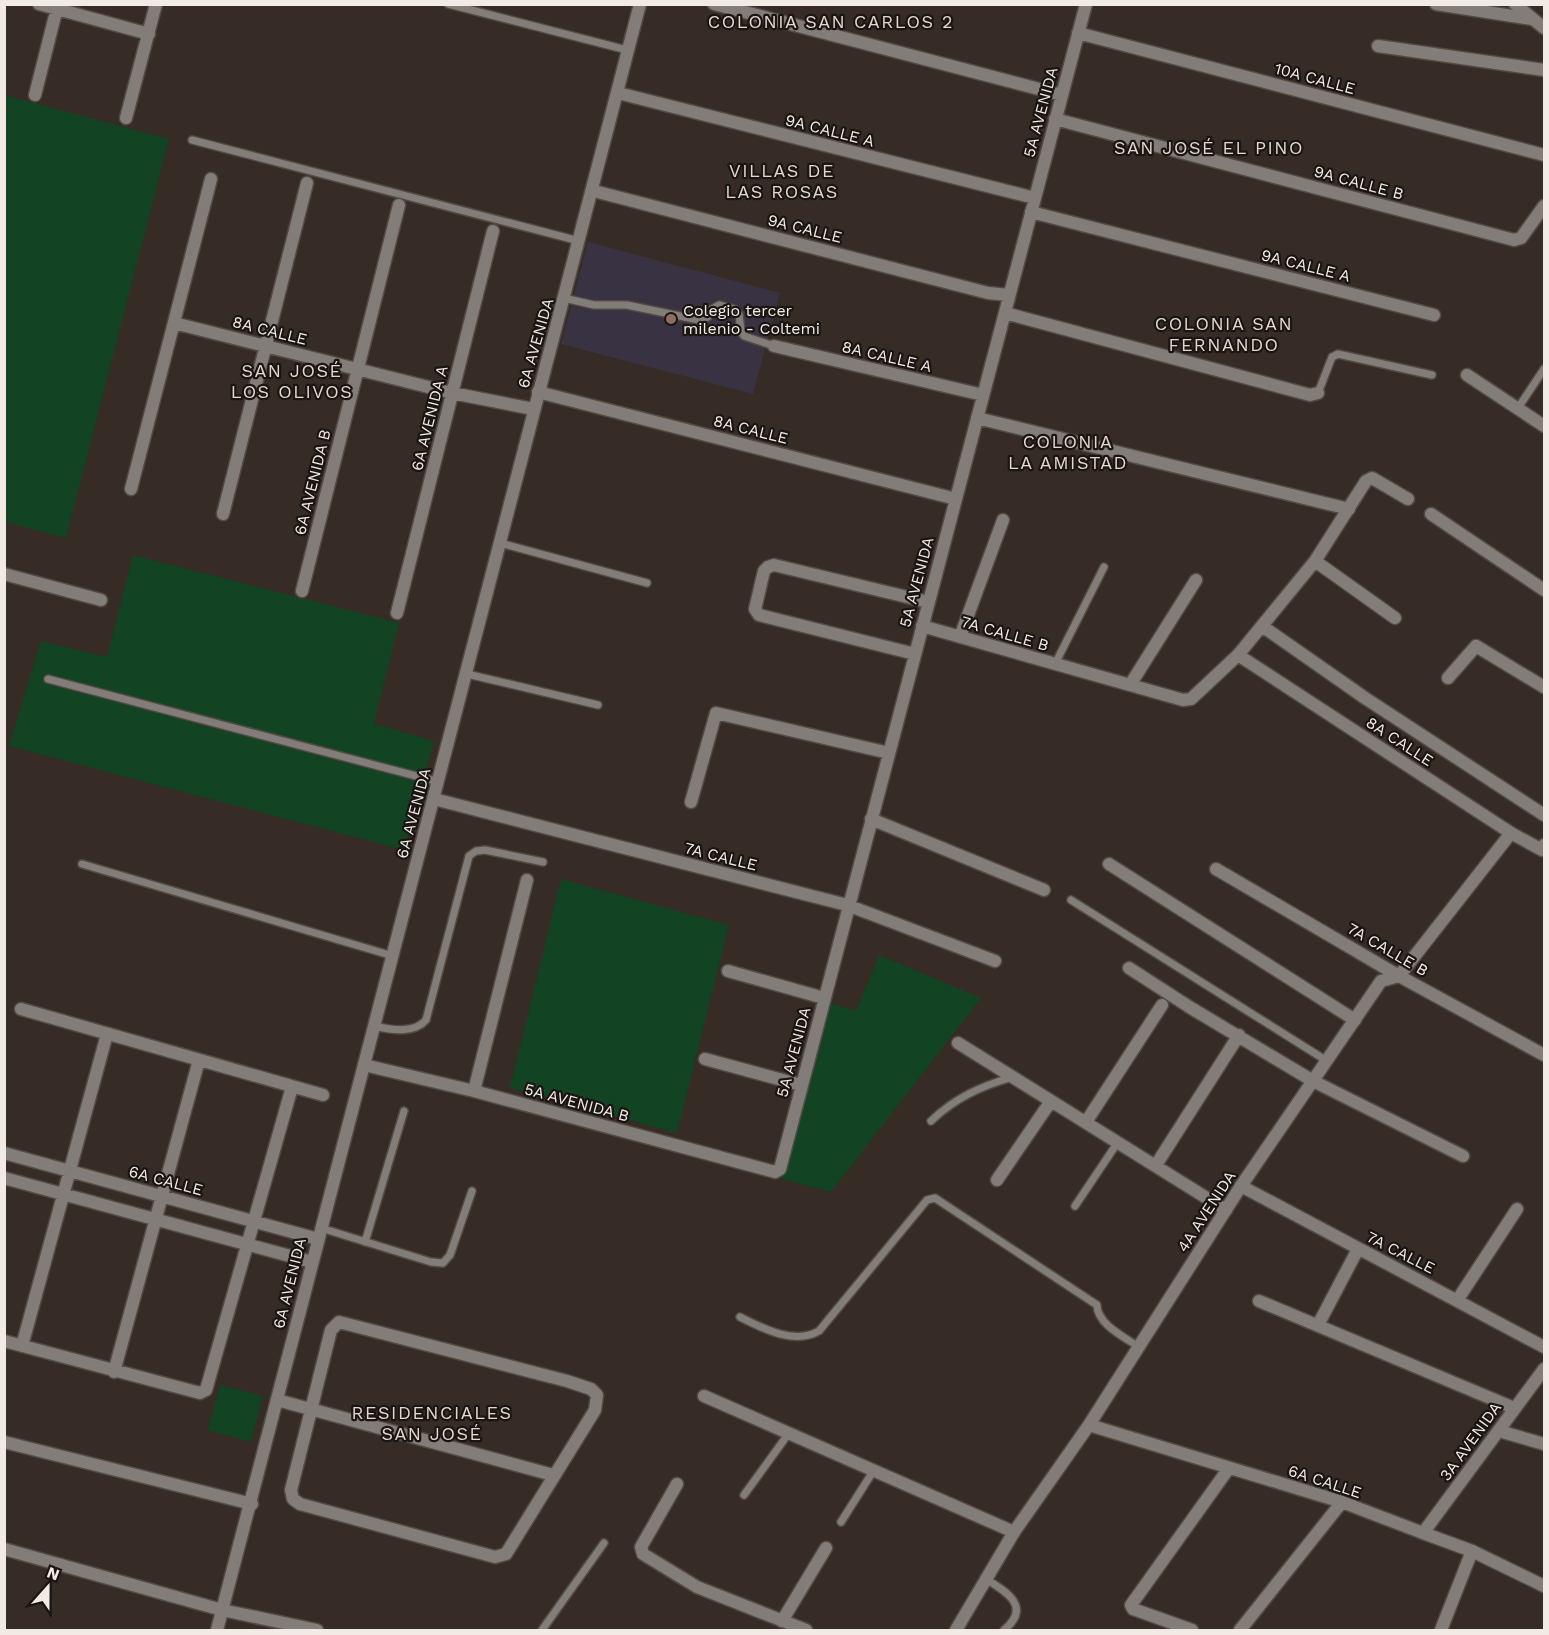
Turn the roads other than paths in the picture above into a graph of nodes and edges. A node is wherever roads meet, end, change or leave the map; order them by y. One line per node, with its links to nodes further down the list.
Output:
1 (39, 4): 9 (street)
2 (156, 4): 13 (street)
3 (448, 4): 15 (lane)
4 (640, 4): 15 (street, 6A AVENIDA)
5 (714, 4): 19 (street)
6 (1086, 4): 12 (street, 5A AVENIDA)
7 (1436, 4): 10 (street)
8 (1515, 4): 10 (street)
9 (57, 7): 13 (street); 18 (street)
10 (1532, 18): 11 (street)
11 (1545, 28)
12 (1078, 33): 19 (street, 5A AVENIDA); 23 (street, 10A CALLE)
13 (149, 34): 20 (street)
14 (1378, 46): 16 (street)
15 (627, 50): 17 (street, 6A AVENIDA)
16 (1545, 70)
17 (618, 93): 26 (street, 6A AVENIDA); 27 (street, 9A CALLE A)
18 (35, 95)
19 (1062, 95): 21 (street, 5A AVENIDA)
20 (126, 118)
21 (1055, 119): 27 (street, 5A AVENIDA); 29 (street, 9A CALLE B)
22 (192, 140): 32 (lane)
23 (1545, 155)
24 (211, 179): 37 (street)
25 (307, 183): 38 (street)
26 (594, 191): 32 (street, 6A AVENIDA); 33 (street, 9A CALLE)
27 (1035, 198): 30 (street, 5A AVENIDA)
28 (399, 205): 40 (street, 6A AVENIDA B)
29 (1545, 206)
30 (1031, 212): 33 (street, 5A AVENIDA); 36 (street, 9A CALLE A)
31 (493, 231): 45 (street, 6A AVENIDA A)
32 (579, 241): 34 (street, 6A AVENIDA)
33 (1009, 295): 35 (street, 5A AVENIDA)
34 (564, 298): 39 (lane, 8A CALLE A); 44 (street, 6A AVENIDA)
35 (1005, 312): 46 (street); 47 (street, 5A AVENIDA)
36 (1434, 315)
37 (174, 323): 38 (street, 8A CALLE); 52 (street)
38 (265, 346): 40 (street, 8A CALLE); 56 (street)
39 (774, 346): 47 (street, 8A CALLE A)
40 (358, 369): 45 (street, 8A CALLE); 66 (street, 6A AVENIDA B)
41 (1545, 369): 48 (lane)
42 (1432, 375): 46 (lane)
43 (1467, 375): 48 (street)
44 (537, 392): 49 (street, 6A AVENIDA); 53 (street, 8A CALLE)
45 (452, 393): 49 (street, 8A CALLE); 69 (street, 6A AVENIDA A)
46 (1318, 393)
47 (983, 395): 50 (street, 5A AVENIDA)
48 (1518, 408): 51 (street)
49 (533, 409): 59 (street, 6A AVENIDA)
50 (977, 418): 53 (street, 5A AVENIDA); 55 (street)
51 (1545, 426)
52 (131, 489)
53 (956, 499): 68 (street, 5A AVENIDA)
54 (1408, 499): 55 (street)
55 (1349, 509): 60 (street)
56 (223, 514)
57 (1431, 514): 65 (street)
58 (1003, 520): 73 (street)
59 (500, 543): 64 (lane); 77 (street, 6A AVENIDA)
60 (1315, 561): 70 (street); 72 (street)
61 (1104, 567): 76 (lane)
62 (6, 579): 67 (street)
63 (1196, 580): 80 (street)
64 (647, 583)
65 (1545, 590)
66 (302, 591)
67 (101, 600)
68 (928, 602): 71 (street, 5A AVENIDA); 74 (street)
69 (397, 613)
70 (1395, 618)
71 (922, 626): 73 (street, 7A CALLE B); 74 (street, 5A AVENIDA)
72 (1262, 626): 75 (street); 87 (street)
73 (960, 637): 76 (street, 7A CALLE B)
74 (915, 654): 83 (street, 5A AVENIDA)
75 (1238, 655): 80 (street, 7A CALLE B); 89 (street, 8A CALLE)
76 (1055, 664): 80 (street, 7A CALLE B)
77 (466, 674): 82 (lane); 84 (street, 6A AVENIDA)
78 (1448, 678): 81 (street)
79 (48, 679): 84 (lane)
80 (1130, 685)
81 (1545, 687)
82 (598, 705)
83 (889, 753): 86 (street); 88 (street, 5A AVENIDA)
84 (439, 782): 85 (street, 6A AVENIDA)
85 (434, 799): 98 (street, 7A CALLE); 99 (street, 6A AVENIDA)
86 (691, 802)
87 (1545, 815)
88 (871, 819): 96 (street); 98 (street, 5A AVENIDA)
89 (1511, 833): 90 (street, 8A CALLE); 103 (street, 4A AVENIDA)
90 (1544, 849)
91 (543, 862): 108 (lane)
92 (82, 864): 99 (lane)
93 (1109, 864): 107 (street)
94 (1216, 869): 103 (street, 7A CALLE B)
95 (527, 880): 121 (street)
96 (1044, 890)
97 (1071, 900): 115 (lane)
98 (848, 905): 100 (street, 7A CALLE); 104 (street, 5A AVENIDA)
99 (393, 956): 108 (street, 6A AVENIDA)
100 (995, 961)
101 (1129, 968): 110 (street)
102 (728, 971): 104 (street)
103 (1399, 976): 107 (street, 4A AVENIDA); 112 (street, 7A CALLE B)
104 (824, 998): 119 (street, 5A AVENIDA)
105 (1162, 1005): 126 (street)
106 (21, 1009): 109 (street)
107 (1355, 1020): 115 (street, 4A AVENIDA)
108 (374, 1026): 116 (street, 6A AVENIDA)
109 (107, 1034): 114 (street); 132 (street)
110 (1239, 1035): 118 (street); 130 (street)
111 (958, 1043): 117 (street)
112 (1545, 1055)
113 (705, 1059): 119 (street)
114 (199, 1060): 120 (street); 138 (street)
115 (1327, 1060): 118 (street, 4A AVENIDA)
116 (364, 1065): 121 (street, 5A AVENIDA B); 144 (street, 6A AVENIDA)
117 (1013, 1077): 123 (street); 125 (lane)
118 (1313, 1081): 129 (street); 135 (street, 4A AVENIDA)
119 (801, 1085): 131 (street, 5A AVENIDA)
120 (292, 1087): 122 (street); 143 (street)
121 (474, 1091): 131 (street, 5A AVENIDA B)
122 (323, 1095)
123 (1051, 1101): 126 (street); 134 (street)
124 (404, 1111): 145 (lane)
125 (931, 1121)
126 (1086, 1122): 127 (street)
127 (1118, 1142): 130 (street); 139 (lane)
128 (4, 1152): 132 (street, 6A CALLE)
129 (1463, 1156)
130 (1156, 1165): 141 (street)
131 (780, 1169)
132 (70, 1171): 137 (street); 138 (street, 6A CALLE)
133 (4, 1178): 137 (street)
134 (997, 1180)
135 (1241, 1186): 141 (street, 4A AVENIDA); 147 (street, 7A CALLE)
136 (472, 1191): 145 (lane)
137 (63, 1194): 142 (street); 154 (street)
138 (162, 1196): 142 (street); 143 (street, 6A CALLE)
139 (1075, 1206)
140 (1517, 1209): 149 (street)
141 (1226, 1210): 155 (street, 4A AVENIDA)
142 (156, 1219): 146 (street); 158 (street)
143 (255, 1222): 144 (street, 6A CALLE); 146 (street)
144 (319, 1233): 145 (lane); 148 (street, 6A AVENIDA)
145 (365, 1242)
146 (249, 1245): 148 (street); 158 (street)
147 (1358, 1249): 149 (street, 7A CALLE); 152 (street)
148 (312, 1262): 160 (street, 6A AVENIDA)
149 (1458, 1299): 156 (street, 7A CALLE)
150 (1259, 1301): 152 (street)
151 (740, 1317): 155 (lane)
152 (1318, 1325): 161 (street)
153 (4, 1341): 154 (street)
154 (22, 1346): 158 (street)
155 (1139, 1347): 163 (street, 4A AVENIDA)
156 (1545, 1347)
157 (1545, 1369): 161 (street, 3A AVENIDA)
158 (114, 1372)
159 (704, 1396): 165 (street)
160 (277, 1400): 162 (street); 174 (street, 6A AVENIDA)
161 (1514, 1408): 164 (street, 3A AVENIDA)
162 (311, 1409): 170 (street); 170 (street); 170 (street)
163 (1089, 1425): 168 (street, 6A CALLE); 176 (street, 4A AVENIDA)
164 (1499, 1431): 167 (street); 177 (street, 3A AVENIDA)
165 (789, 1433): 169 (street); 172 (lane)
166 (4, 1442): 174 (street)
167 (1545, 1444)
168 (1229, 1468): 173 (street, 6A CALLE); 192 (street)
169 (874, 1470): 175 (lane); 176 (street)
170 (553, 1475)
171 (677, 1484): 185 (street)
172 (744, 1495)
173 (1342, 1502): 177 (street, 6A CALLE); 193 (street)
174 (252, 1504): 184 (street, 6A AVENIDA)
175 (841, 1522)
176 (1014, 1532): 182 (street, 4A AVENIDA)
177 (1423, 1533): 181 (street, 6A CALLE)
178 (604, 1543): 188 (lane)
179 (826, 1548): 185 (street)
180 (4, 1549): 184 (street)
181 (1472, 1551): 183 (street, 6A CALLE); 194 (street)
182 (986, 1579): 190 (street, 4A AVENIDA); 191 (lane)
183 (1545, 1586)
184 (222, 1610): 186 (street, 6A AVENIDA); 187 (street)
185 (782, 1621): 189 (street)
186 (217, 1630)
187 (317, 1630)
188 (542, 1630)
189 (806, 1630)
190 (956, 1630)
191 (1004, 1630)
192 (1192, 1630)
193 (1240, 1630)
194 (1441, 1630)

